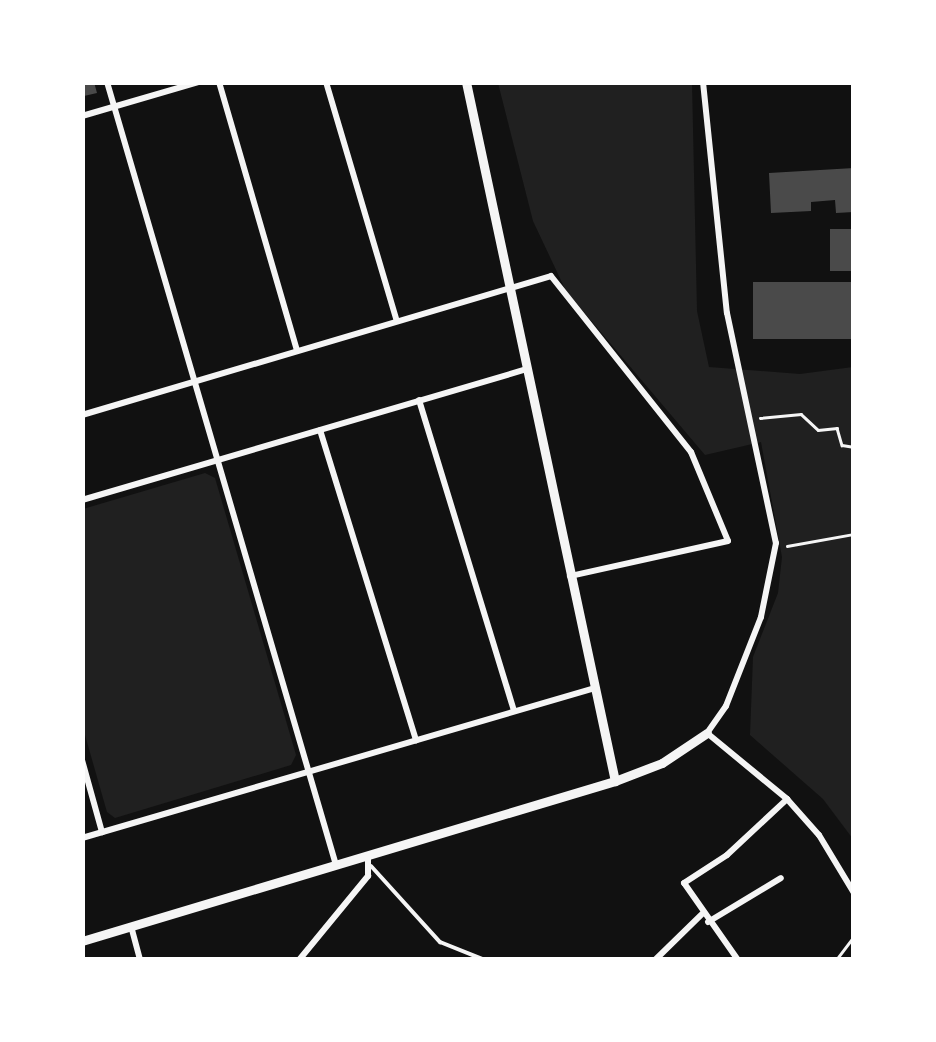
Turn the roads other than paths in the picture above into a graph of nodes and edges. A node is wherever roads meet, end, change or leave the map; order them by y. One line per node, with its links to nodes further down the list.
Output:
1 (107, 82): 7 (street)
2 (198, 82): 7 (street)
3 (218, 82): 11 (street)
4 (326, 82): 10 (street)
5 (466, 82): 9 (street)
6 (702, 82): 22 (street)
7 (114, 107): 8 (street); 13 (street)
8 (82, 116)
9 (510, 288): 10 (street); 12 (street); 19 (street)
10 (397, 321): 11 (street)
11 (297, 351): 13 (street)
12 (527, 369): 14 (street); 19 (street)
13 (195, 381): 15 (street); 17 (street)
14 (419, 400): 16 (street); 21 (street)
15 (83, 412)
16 (320, 430): 17 (street); 23 (street)
17 (218, 460): 18 (street); 25 (street)
18 (82, 500)
19 (570, 576): 20 (street)
20 (595, 688): 21 (street); 26 (street)
21 (514, 711): 23 (street)
22 (707, 732): 26 (street); 27 (street)
23 (416, 740): 25 (street)
24 (82, 760): 28 (street)
25 (309, 772): 28 (street); 31 (street)
26 (615, 781): 30 (street)
27 (787, 799): 33 (street); 34 (street)
28 (102, 832): 29 (street)
29 (82, 838)
30 (370, 861): 31 (street); 39 (street); 40 (lane)
31 (337, 867): 36 (street)
32 (781, 878): 35 (street)
33 (854, 893)
34 (702, 914): 35 (street); 41 (street)
35 (708, 922): 42 (street)
36 (131, 926): 37 (street); 38 (street)
37 (82, 941)
38 (140, 960)
39 (299, 960)
40 (484, 960)
41 (655, 960)
42 (738, 960)

